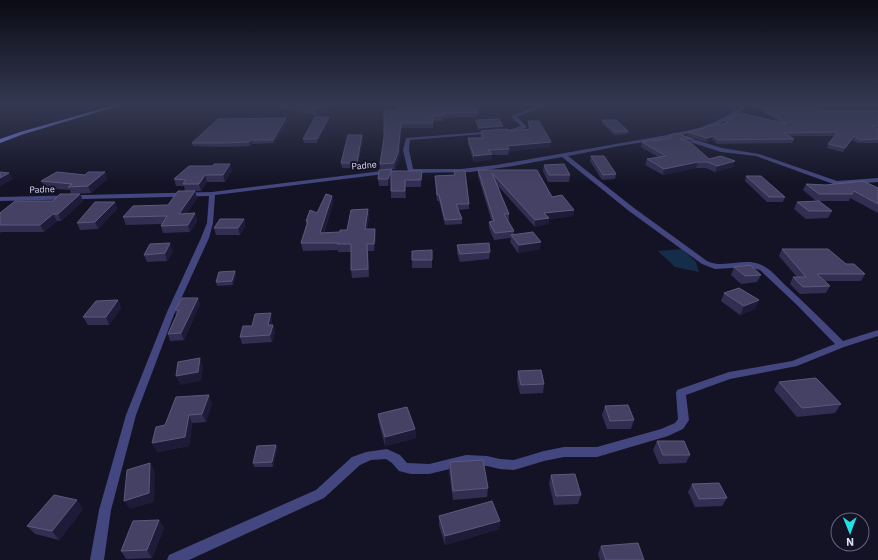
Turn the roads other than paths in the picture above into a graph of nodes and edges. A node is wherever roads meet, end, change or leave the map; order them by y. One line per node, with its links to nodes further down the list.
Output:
1 (25, 131): 5 (main road)
2 (493, 131): 7 (street)
3 (689, 131): 4 (street)
4 (675, 135): 6 (street); 10 (street)
5 (0, 141)
6 (564, 156): 7 (street); 14 (street)
7 (411, 171): 9 (street)
8 (396, 172): 11 (street, Padne)
9 (403, 172)
10 (878, 180)
11 (212, 194): 12 (street, Padne); 15 (street)
12 (0, 199)
13 (878, 333): 14 (street)
14 (841, 345): 16 (street)
15 (96, 560)
16 (174, 560)

